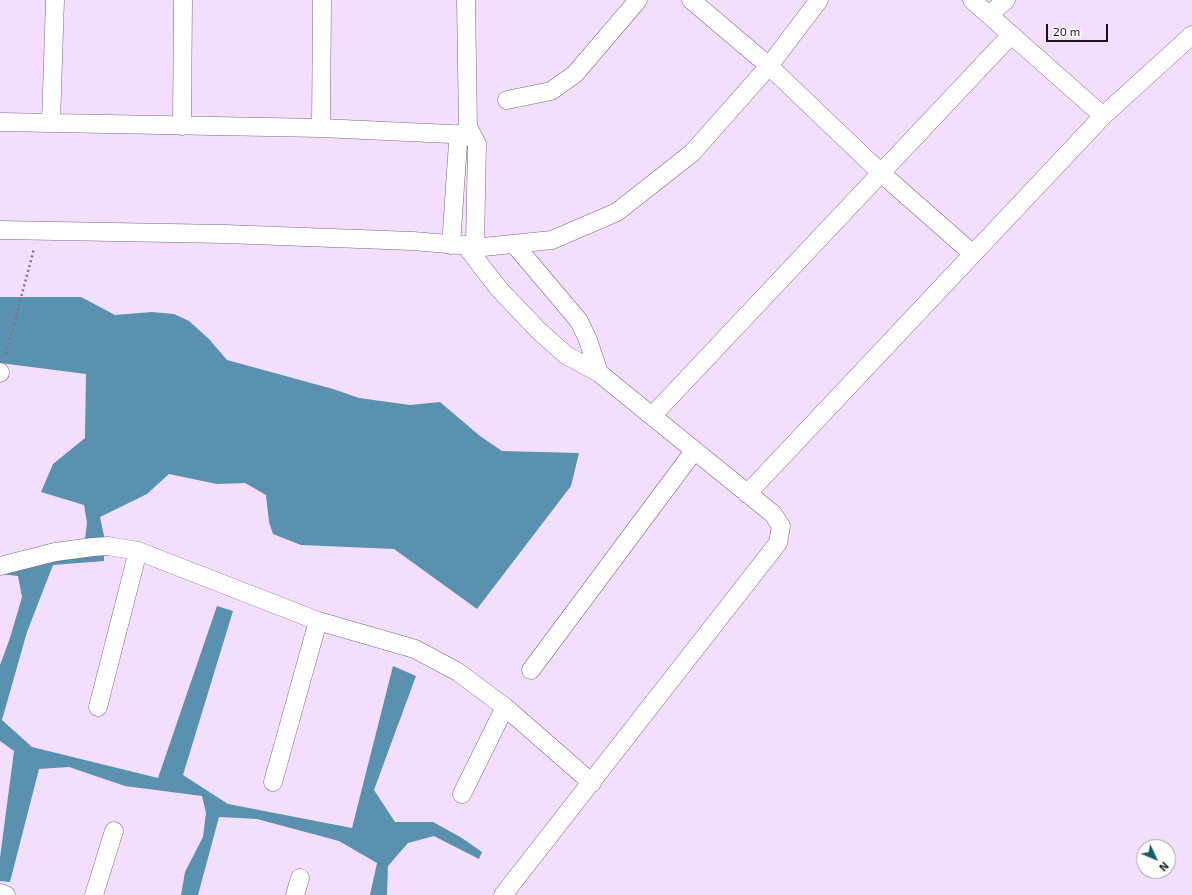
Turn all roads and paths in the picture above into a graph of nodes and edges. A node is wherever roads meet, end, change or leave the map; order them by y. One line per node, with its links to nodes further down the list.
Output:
1 (54, 0): 17 (street)
2 (183, 0): 18 (street)
3 (322, 0): 19 (street)
4 (466, 0): 20 (street)
5 (638, 0): 14 (street)
6 (691, 0): 13 (street)
7 (819, 0): 13 (street)
8 (972, 0): 10 (street)
9 (1006, 0): 10 (street)
10 (989, 15): 11 (street)
11 (1011, 36): 15 (street); 21 (street)
12 (1192, 36): 15 (street)
13 (769, 66): 21 (street); 26 (street)
14 (507, 100)
15 (1103, 116): 28 (street)
16 (0, 122): 17 (street)
17 (50, 123): 18 (street)
18 (182, 126): 19 (street)
19 (321, 128): 20 (street)
20 (467, 133): 22 (street); 23 (street)
21 (881, 173): 28 (street); 31 (street)
22 (456, 174): 23 (street); 27 (street)
23 (477, 174): 27 (street)
24 (0, 230): 25 (street)
25 (38, 231): 27 (street); 29 (path)
26 (514, 244): 27 (street); 30 (street)
27 (464, 245): 30 (street)
28 (973, 254): 33 (street)
29 (0, 373)
30 (599, 373): 31 (street)
31 (652, 416): 32 (street)
32 (694, 451): 33 (street); 37 (street)
33 (747, 494): 41 (street)
34 (138, 551): 35 (street); 36 (street); 38 (street)
35 (0, 566)
36 (318, 621): 39 (street); 40 (street)
37 (531, 670)
38 (98, 707)
39 (505, 707): 41 (street); 42 (street)
40 (273, 782)
41 (592, 783): 47 (street)
42 (462, 794)
43 (114, 831): 46 (street)
44 (0, 893): 45 (street)
45 (6, 895)
46 (94, 895)
47 (503, 895)

